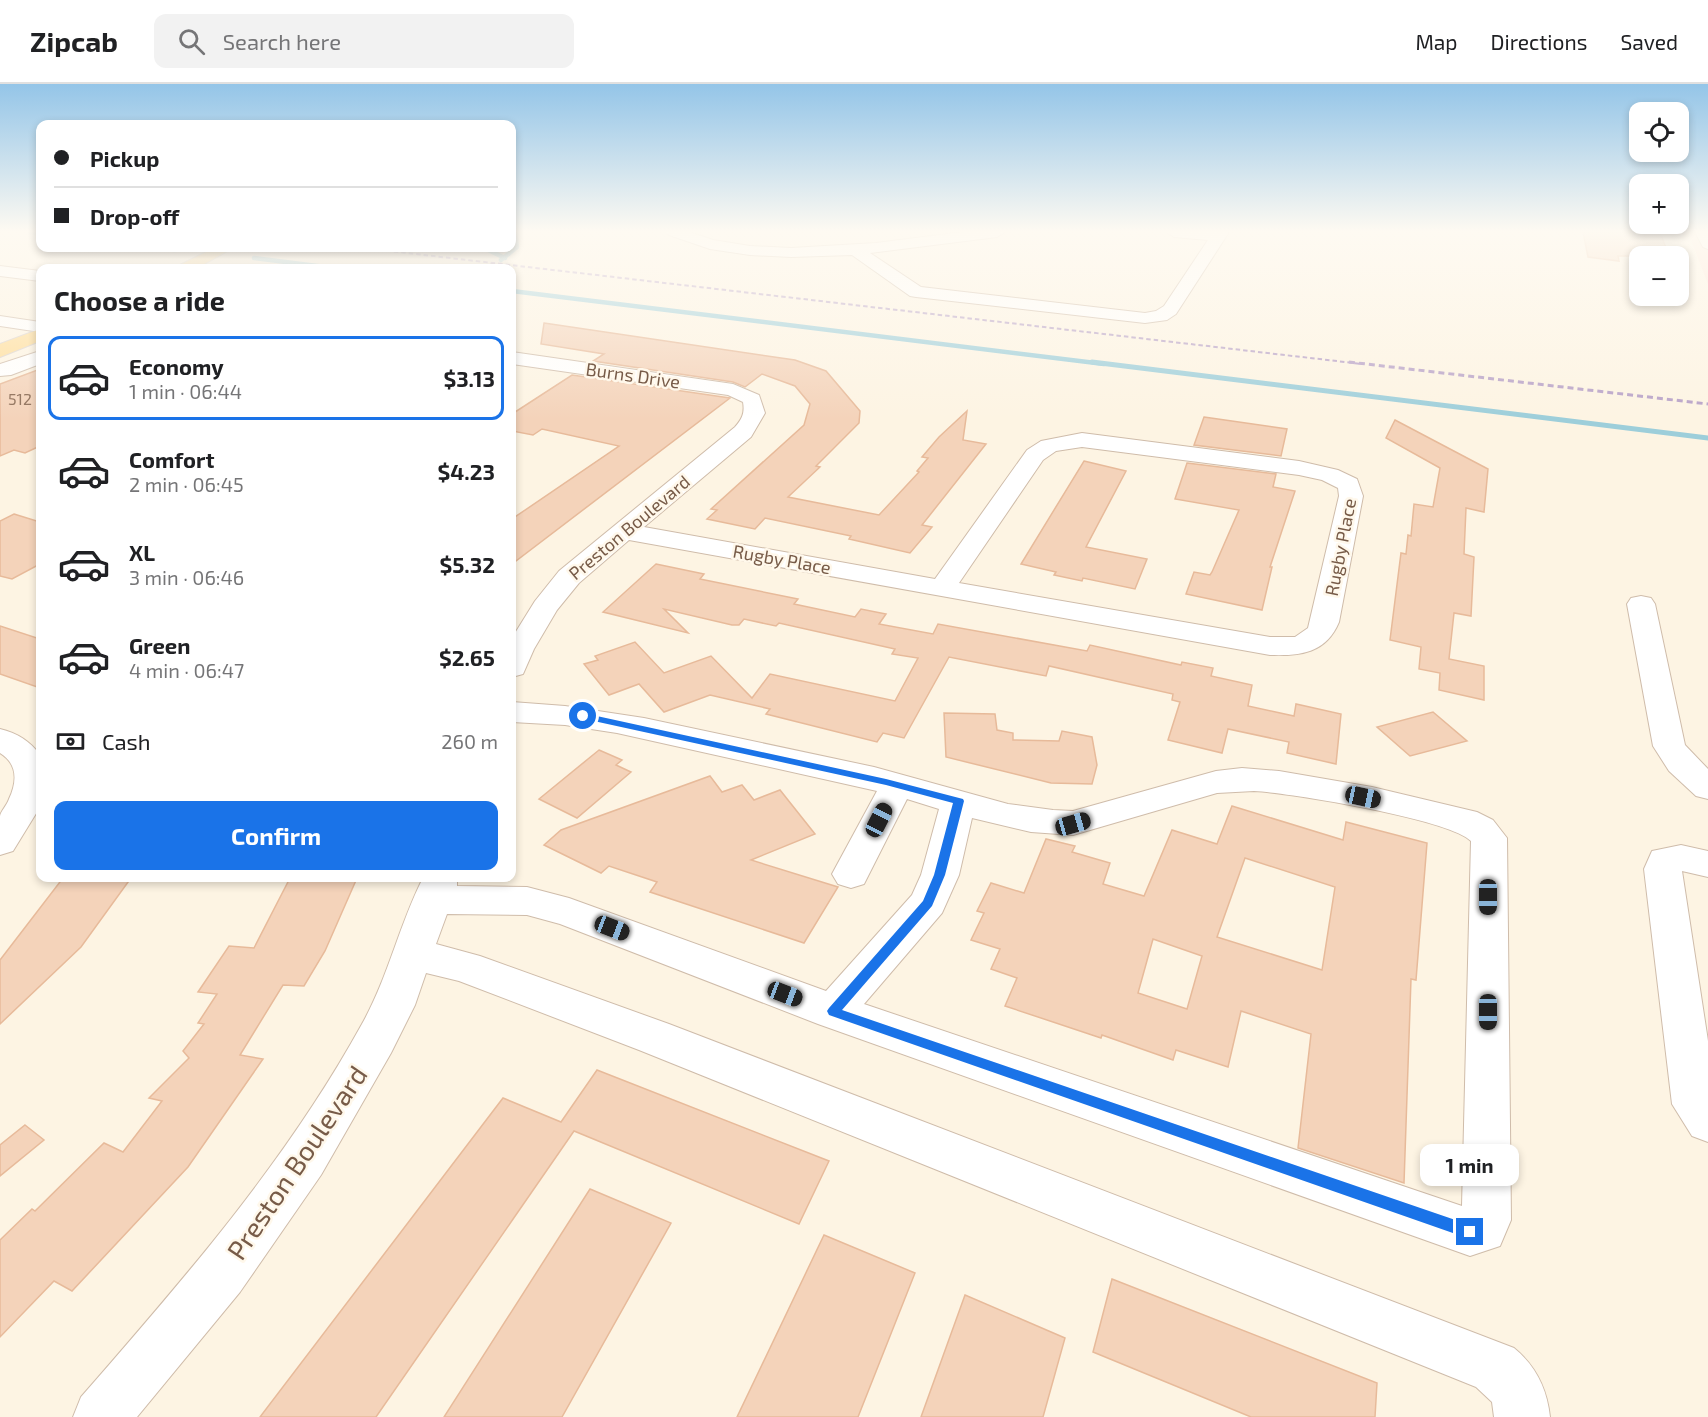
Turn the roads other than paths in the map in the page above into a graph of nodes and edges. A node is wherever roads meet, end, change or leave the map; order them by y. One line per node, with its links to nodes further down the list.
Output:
1 (935, 294): 2 (street)
2 (1180, 294)
3 (0, 321): 5 (street)
4 (0, 329): 6 (street)
5 (36, 330)
6 (36, 331)
7 (36, 333): 8 (main road)
8 (0, 351)
9 (36, 359): 12 (street)
10 (516, 359): 11 (street, Burns Drive)
11 (546, 363): 13 (street); 14 (street, Burns Drive)
12 (1, 372)
13 (520, 378)
14 (752, 399): 15 (street, Preston Boulevard)
15 (622, 531): 16 (street, Rugby Place); 18 (street, Preston Boulevard)
16 (942, 588): 16 (street, Rugby Place)
17 (1641, 604): 22 (street)
18 (516, 657)
19 (516, 712): 21 (street)
20 (0, 739): 24 (street)
21 (897, 785): 23 (street); 26 (street)
22 (1708, 788)
23 (959, 801): 29 (street); 29 (street)
24 (0, 842)
25 (1708, 864): 30 (street)
26 (851, 874)
27 (437, 889): 28 (street, Preston Boulevard); 29 (street)
28 (415, 954): 31 (street, Preston Boulevard); 32 (street)
29 (833, 1011)
30 (1708, 1122)
31 (101, 1417)
32 (1522, 1417)

